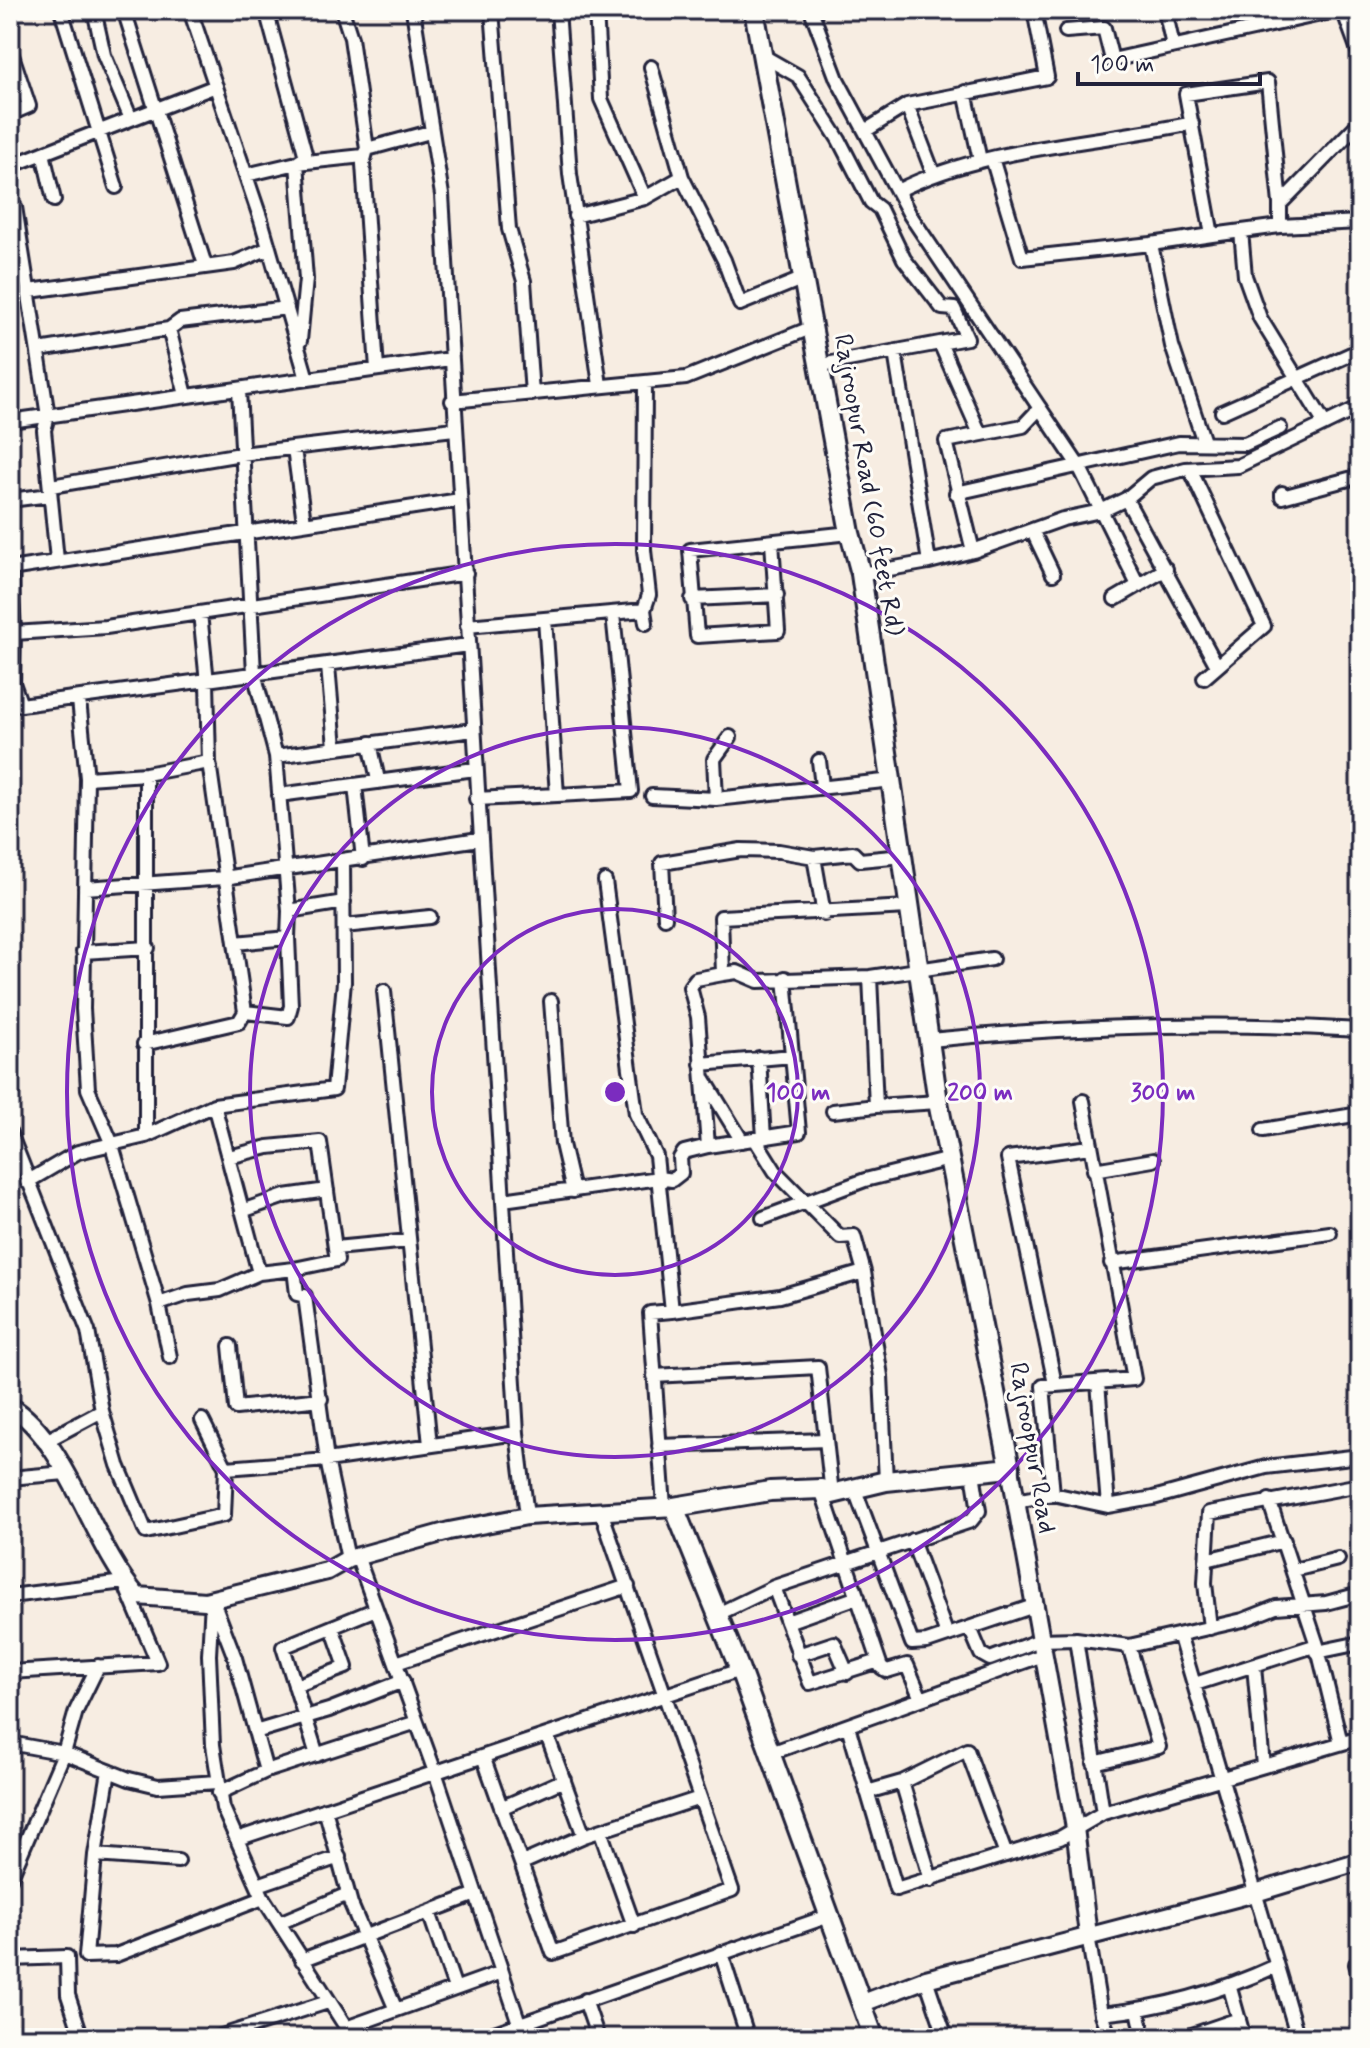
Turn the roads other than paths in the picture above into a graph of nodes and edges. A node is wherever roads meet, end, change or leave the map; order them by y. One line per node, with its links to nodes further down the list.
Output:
1 (61, 10): 33 (street)
2 (94, 10): 28 (street)
3 (124, 10): 26 (street)
4 (190, 10): 23 (street)
5 (268, 10): 37 (street)
6 (342, 10): 34 (street)
7 (413, 10): 32 (street)
8 (492, 10): 74 (street)
9 (558, 10): 48 (street)
10 (596, 10): 44 (street)
11 (754, 10): 19 (main road, Rajroopur Road (60 feet Rd))
12 (811, 10): 31 (street)
13 (1034, 10): 24 (street)
14 (1165, 10): 17 (street)
15 (1341, 10): 17 (street); 20 (street)
16 (1066, 31): 17 (street)
17 (1173, 46)
18 (10, 49): 22 (street)
19 (763, 56): 56 (main road, Rajroopur Road (60 feet Rd)); 61 (street)
20 (1360, 56)
21 (651, 67): 41 (street)
22 (14, 75): 27 (street)
23 (216, 86): 26 (street); 40 (street)
24 (965, 92): 25 (street); 36 (street)
25 (907, 105): 31 (street); 39 (street)
26 (155, 107): 28 (street); 55 (street)
27 (10, 114)
28 (131, 119): 33 (street)
29 (1360, 122): 46 (street)
30 (1192, 123): 36 (street); 46 (street); 52 (street)
31 (865, 131): 43 (street)
32 (430, 132): 34 (street); 66 (street)
33 (99, 134): 35 (street); 42 (street)
34 (367, 149): 37 (street); 68 (street)
35 (43, 153): 38 (street); 45 (street)
36 (986, 159): 39 (street); 53 (street)
37 (297, 163): 40 (street); 62 (street)
38 (10, 166)
39 (933, 173): 43 (street)
40 (246, 175): 54 (street)
41 (682, 177): 44 (street); 56 (street)
42 (116, 187)
43 (897, 191): 78 (street)
44 (645, 198): 48 (street)
45 (54, 200)
46 (1280, 204): 50 (street)
47 (15, 207): 57 (street)
48 (575, 216): 72 (street)
49 (1360, 222): 50 (street)
50 (1280, 226): 51 (street)
51 (1241, 231): 52 (street); 69 (street)
52 (1212, 235): 53 (street)
53 (1151, 244): 86 (street)
54 (269, 248): 55 (street); 58 (street)
55 (205, 265): 57 (street)
56 (804, 278): 59 (main road, Rajroopur Road (60 feet Rd))
57 (30, 291): 63 (street)
58 (287, 308): 60 (street); 62 (street)
59 (813, 327): 67 (main road, Rajroopur Road (60 feet Rd)); 71 (street)
60 (169, 329): 63 (street); 75 (street)
61 (940, 343): 65 (street); 85 (street)
62 (299, 344): 70 (street)
63 (39, 350): 80 (street)
64 (1360, 350): 69 (street)
65 (895, 352): 67 (street); 106 (street)
66 (450, 359): 68 (street); 76 (street)
67 (821, 365): 102 (main road, Rajroopur Road (60 feet Rd))
68 (377, 369): 70 (street)
69 (1299, 377): 79 (street); 82 (street)
70 (307, 379): 73 (street)
71 (645, 383): 72 (street); 118 (street)
72 (600, 385): 74 (street)
73 (239, 390): 75 (street); 88 (street)
74 (532, 394): 76 (street)
75 (186, 395): 80 (street)
76 (452, 401): 84 (street)
77 (1360, 407): 82 (street)
78 (1040, 408): 85 (street); 89 (street)
79 (1222, 412)
80 (48, 416): 81 (street); 92 (street)
81 (10, 421)
82 (1325, 424): 90 (street)
83 (1280, 428): 86 (street)
84 (454, 429): 87 (street); 97 (street)
85 (980, 434): 93 (street)
86 (1204, 442): 89 (street)
87 (294, 449): 88 (street); 99 (street)
88 (241, 454): 92 (street); 101 (street)
89 (1080, 468): 93 (street); 98 (street)
90 (1190, 469): 95 (street); 124 (street)
91 (1360, 476): 94 (street)
92 (50, 491): 96 (street); 105 (street)
93 (956, 493): 104 (street)
94 (1282, 493)
95 (1126, 499): 98 (street); 108 (street)
96 (10, 500)
97 (460, 500): 99 (street); 109 (street)
98 (1101, 511): 100 (street); 112 (street)
99 (304, 522): 101 (street)
100 (1032, 530): 104 (street); 111 (street)
101 (244, 532): 105 (street); 116 (street)
102 (850, 533): 103 (street); 110 (main road, Rajroopur Road (60 feet Rd))
103 (772, 542): 113 (street); 114 (street)
104 (973, 551): 106 (street)
105 (57, 560): 107 (street)
106 (929, 562): 110 (street)
107 (10, 568): 121 (street)
108 (1166, 569): 112 (street); 124 (street)
109 (466, 573): 116 (street); 120 (street)
110 (861, 574): 141 (main road, Rajroopur Road (60 feet Rd))
111 (1053, 574)
112 (1137, 583): 115 (street)
113 (777, 595): 114 (street); 114 (street)
114 (692, 599)
115 (1115, 599)
116 (248, 606): 117 (street); 125 (street)
117 (200, 613): 121 (street); 127 (street)
118 (613, 614): 119 (street); 145 (street)
119 (545, 619): 120 (street); 145 (street)
120 (467, 626): 122 (street)
121 (14, 633): 128 (street)
122 (468, 645): 123 (street); 130 (street)
123 (328, 666): 125 (street); 133 (street)
124 (1217, 666): 126 (street)
125 (254, 673): 127 (street); 134 (street)
126 (1204, 678)
127 (207, 682): 129 (street); 136 (street)
128 (11, 684): 129 (street)
129 (79, 700): 139 (street)
130 (473, 730): 132 (street); 137 (street)
131 (730, 737): 148 (street)
132 (370, 743): 133 (street); 140 (street)
133 (335, 747): 134 (street)
134 (276, 756): 144 (street)
135 (819, 761): 143 (street)
136 (209, 762): 138 (street); 155 (street)
137 (475, 769): 140 (street); 147 (street)
138 (146, 774): 139 (street); 157 (street)
139 (87, 778): 158 (street)
140 (378, 780): 142 (street)
141 (893, 780): 143 (street); 150 (main road, Rajroopur Road (60 feet Rd))
142 (355, 785): 144 (street); 152 (street)
143 (822, 786): 148 (street)
144 (279, 795): 154 (street)
145 (557, 795): 147 (street)
146 (652, 796): 148 (street)
147 (476, 799): 149 (street)
148 (716, 799)
149 (479, 839): 152 (street); 206 (street)
150 (903, 856): 151 (street); 160 (main road, Rajroopur Road (60 feet Rd))
151 (814, 857): 162 (street); 164 (street)
152 (363, 859): 153 (street)
153 (343, 860): 154 (street); 159 (street)
154 (285, 867): 155 (street); 161 (street)
155 (224, 878): 157 (street); 167 (street)
156 (605, 881): 202 (street)
157 (147, 882): 158 (street); 168 (street)
158 (85, 888): 169 (street)
159 (344, 902): 161 (street); 165 (street)
160 (908, 907): 162 (street); 171 (main road, Rajroopur Road (60 feet Rd))
161 (289, 911): 166 (street)
162 (824, 914): 172 (street)
163 (430, 917): 165 (street)
164 (665, 918)
165 (344, 926): 186 (street)
166 (288, 938): 167 (street); 177 (street)
167 (235, 943): 177 (street)
168 (148, 948): 169 (street); 180 (street)
169 (83, 952): 194 (street)
170 (992, 959): 171 (street)
171 (918, 972): 173 (street); 179 (main road, Rajrooppur Road)
172 (723, 974): 174 (street); 183 (street)
173 (870, 977): 174 (street); 187 (street)
174 (785, 978): 181 (street)
175 (384, 991): 211 (street)
176 (551, 1001): 205 (street)
177 (245, 1012): 180 (street)
178 (1360, 1030): 179 (street)
179 (930, 1040): 185 (main road, Rajrooppur Road)
180 (144, 1044): 192 (street)
181 (792, 1056): 182 (street); 193 (street)
182 (759, 1058): 183 (street); 193 (street)
183 (702, 1071): 193 (street); 195 (street)
184 (1083, 1101): 196 (street)
185 (938, 1102): 187 (street); 198 (main road, Rajrooppur Road)
186 (214, 1105): 192 (street); 197 (street)
187 (876, 1106): 188 (street)
188 (833, 1111)
189 (1360, 1114): 190 (street)
190 (1263, 1130)
191 (10, 1133): 200 (street)
192 (146, 1136): 194 (street)
193 (754, 1139): 195 (street); 207 (street)
194 (111, 1142): 203 (street); 217 (street)
195 (708, 1146): 202 (street)
196 (1090, 1147): 201 (street); 223 (street)
197 (229, 1157): 204 (street); 208 (street)
198 (950, 1159): 207 (street); 236 (main road, Rajrooppur Road)
199 (1153, 1160): 201 (street)
200 (15, 1161): 203 (street)
201 (1094, 1170): 213 (street)
202 (659, 1178): 205 (street); 218 (street)
203 (27, 1182): 226 (street)
204 (327, 1190): 208 (street); 212 (street)
205 (573, 1191): 206 (street)
206 (503, 1200): 228 (street)
207 (806, 1202): 209 (street); 215 (street)
208 (242, 1211): 216 (street)
209 (763, 1218)
210 (1330, 1233): 213 (street)
211 (409, 1241): 212 (street); 231 (street)
212 (335, 1248): 214 (street)
213 (1111, 1263): 222 (street)
214 (294, 1269): 216 (street); 224 (street)
215 (864, 1272): 218 (street); 240 (street)
216 (259, 1273): 217 (street)
217 (159, 1304): 220 (street)
218 (672, 1311): 221 (street)
219 (230, 1346): 224 (street)
220 (170, 1357)
221 (654, 1376): 229 (street); 232 (street)
222 (1098, 1383): 223 (street); 247 (street)
223 (1055, 1384): 244 (street)
224 (321, 1399): 234 (street)
225 (10, 1406): 230 (street)
226 (102, 1411): 230 (street); 235 (street)
227 (202, 1420): 235 (street)
228 (517, 1433): 231 (street); 250 (street)
229 (826, 1440): 232 (street); 243 (street)
230 (44, 1442): 237 (street)
231 (430, 1445): 234 (street)
232 (659, 1446): 248 (street)
233 (1360, 1456): 247 (street)
234 (327, 1460): 235 (street); 254 (street)
235 (226, 1468)
236 (1010, 1468): 238 (main road); 246 (street, Rajrooppur Road)
237 (65, 1473): 239 (street); 259 (street)
238 (973, 1473): 240 (main road); 251 (street)
239 (10, 1478)
240 (886, 1481): 242 (main road)
241 (1360, 1485): 245 (street)
242 (855, 1490): 243 (main road); 253 (street)
243 (827, 1491): 248 (main road); 257 (street)
244 (1053, 1494): 246 (street); 247 (street)
245 (1269, 1500): 252 (street); 256 (street)
246 (1016, 1501): 267 (street, Rajrooppur Road)
247 (1108, 1506)
248 (669, 1507): 249 (street); 269 (main road)
249 (601, 1511): 250 (street); 260 (street)
250 (527, 1516): 254 (street)
251 (912, 1540): 253 (street); 274 (street)
252 (1284, 1541): 256 (street); 258 (street)
253 (877, 1552): 257 (street); 274 (street)
254 (353, 1557): 265 (street); 268 (street)
255 (1338, 1559): 258 (street)
256 (1206, 1560): 273 (street)
257 (846, 1562): 261 (street); 264 (street)
258 (1294, 1570): 266 (street)
259 (124, 1582): 263 (street); 265 (street); 284 (street)
260 (628, 1586): 283 (street); 292 (street)
261 (774, 1587): 269 (street); 270 (street)
262 (1360, 1594): 266 (street)
263 (10, 1596)
264 (858, 1597): 270 (street); 282 (street)
265 (212, 1600): 297 (street); 314 (street)
266 (1304, 1605): 273 (street); 280 (street)
267 (1034, 1606): 272 (street); 279 (street, Rajrooppur Road)
268 (376, 1609): 271 (street); 283 (street)
269 (718, 1614): 286 (main road)
270 (787, 1622): 281 (street)
271 (332, 1627): 291 (street); 291 (street)
272 (970, 1628): 274 (street); 279 (street)
273 (1210, 1628): 275 (street)
274 (947, 1635)
275 (1180, 1637): 278 (street); 290 (street)
276 (1076, 1639): 278 (street); 279 (street); 306 (street)
277 (1360, 1643): 280 (street)
278 (1129, 1646): 306 (street)
279 (1041, 1648): 293 (street); 320 (street, Rajrooppur Road)
280 (1317, 1648): 285 (street); 301 (street)
281 (798, 1655): 288 (street); 288 (street)
282 (879, 1661): 288 (street); 293 (street)
283 (396, 1663): 289 (street)
284 (98, 1666): 287 (street); 302 (street)
285 (1254, 1666): 290 (street); 307 (street)
286 (740, 1670): 292 (street); 303 (main road)
287 (10, 1672)
288 (847, 1673)
289 (403, 1681): 294 (street); 295 (street)
290 (1195, 1684): 311 (street)
291 (295, 1686): 294 (street)
292 (666, 1695): 298 (street); 316 (street)
293 (921, 1699): 296 (street)
294 (305, 1717): 297 (street); 304 (street)
295 (417, 1722): 304 (street); 310 (street)
296 (848, 1726): 303 (street); 315 (street)
297 (255, 1732): 309 (street)
298 (547, 1735): 305 (street); 312 (street)
299 (1360, 1738): 301 (street)
300 (10, 1743): 302 (street)
301 (1341, 1743): 307 (street)
302 (64, 1753): 308 (street); 330 (street)
303 (771, 1753): 338 (main road)
304 (317, 1755): 309 (street)
305 (484, 1759): 310 (street); 317 (street)
306 (1094, 1763): 319 (street)
307 (1263, 1766): 311 (street)
308 (109, 1771): 314 (street); 324 (street)
309 (266, 1771): 314 (street)
310 (435, 1772): 318 (street); 335 (street)
311 (1221, 1778): 319 (street); 333 (street)
312 (564, 1780): 317 (street); 322 (street)
313 (902, 1782): 315 (street); 325 (street); 331 (street)
314 (218, 1788): 323 (street)
315 (867, 1792): 331 (street)
316 (700, 1798): 321 (street); 340 (street)
317 (503, 1807): 329 (street)
318 (325, 1809): 323 (street); 326 (street)
319 (1103, 1813): 320 (street)
320 (1075, 1828): 325 (street); 342 (street, Rajrooppur Road)
321 (601, 1833): 322 (street); 340 (street)
322 (584, 1836): 329 (street)
323 (237, 1839): 332 (street)
324 (95, 1855): 327 (street); 336 (street)
325 (1006, 1855): 331 (street)
326 (339, 1857): 332 (street); 334 (street)
327 (178, 1861)
328 (1360, 1861): 333 (street)
329 (522, 1863): 340 (street)
330 (10, 1879)
331 (931, 1880)
332 (258, 1885): 336 (street)
333 (1255, 1893): 342 (street); 347 (street)
334 (348, 1894): 339 (street); 341 (street)
335 (476, 1894): 337 (street); 348 (street)
336 (263, 1898): 339 (street)
337 (429, 1912): 341 (street); 351 (street)
338 (832, 1915): 343 (street); 355 (main road)
339 (279, 1923): 345 (street)
340 (634, 1926)
341 (364, 1935): 345 (street); 356 (street)
342 (1088, 1935): 349 (street); 358 (street)
343 (721, 1953): 353 (street); 367 (street)
344 (10, 1959): 363 (street)
345 (302, 1960): 354 (street)
346 (1360, 1963): 350 (street)
347 (1276, 1966): 352 (street); 373 (street)
348 (502, 1972): 351 (street); 360 (street)
349 (926, 1979): 355 (street); 369 (street)
350 (1360, 1979)
351 (455, 1988): 356 (street)
352 (1230, 1988): 357 (street); 359 (street)
353 (585, 2000): 360 (street); 366 (street)
354 (328, 2002): 361 (street); 364 (street)
355 (863, 2003): 368 (main road)
356 (396, 2010): 361 (street)
357 (1138, 2010): 358 (street); 370 (street)
358 (1101, 2014): 362 (street)
359 (1239, 2019): 371 (street); 372 (street)
360 (519, 2023): 365 (street)
361 (350, 2033)
362 (1107, 2037)
363 (82, 2038)
364 (215, 2038)
365 (480, 2038)
366 (598, 2038)
367 (748, 2038)
368 (874, 2038)
369 (946, 2038)
370 (1144, 2038)
371 (1183, 2038)
372 (1244, 2038)
373 (1298, 2038)

